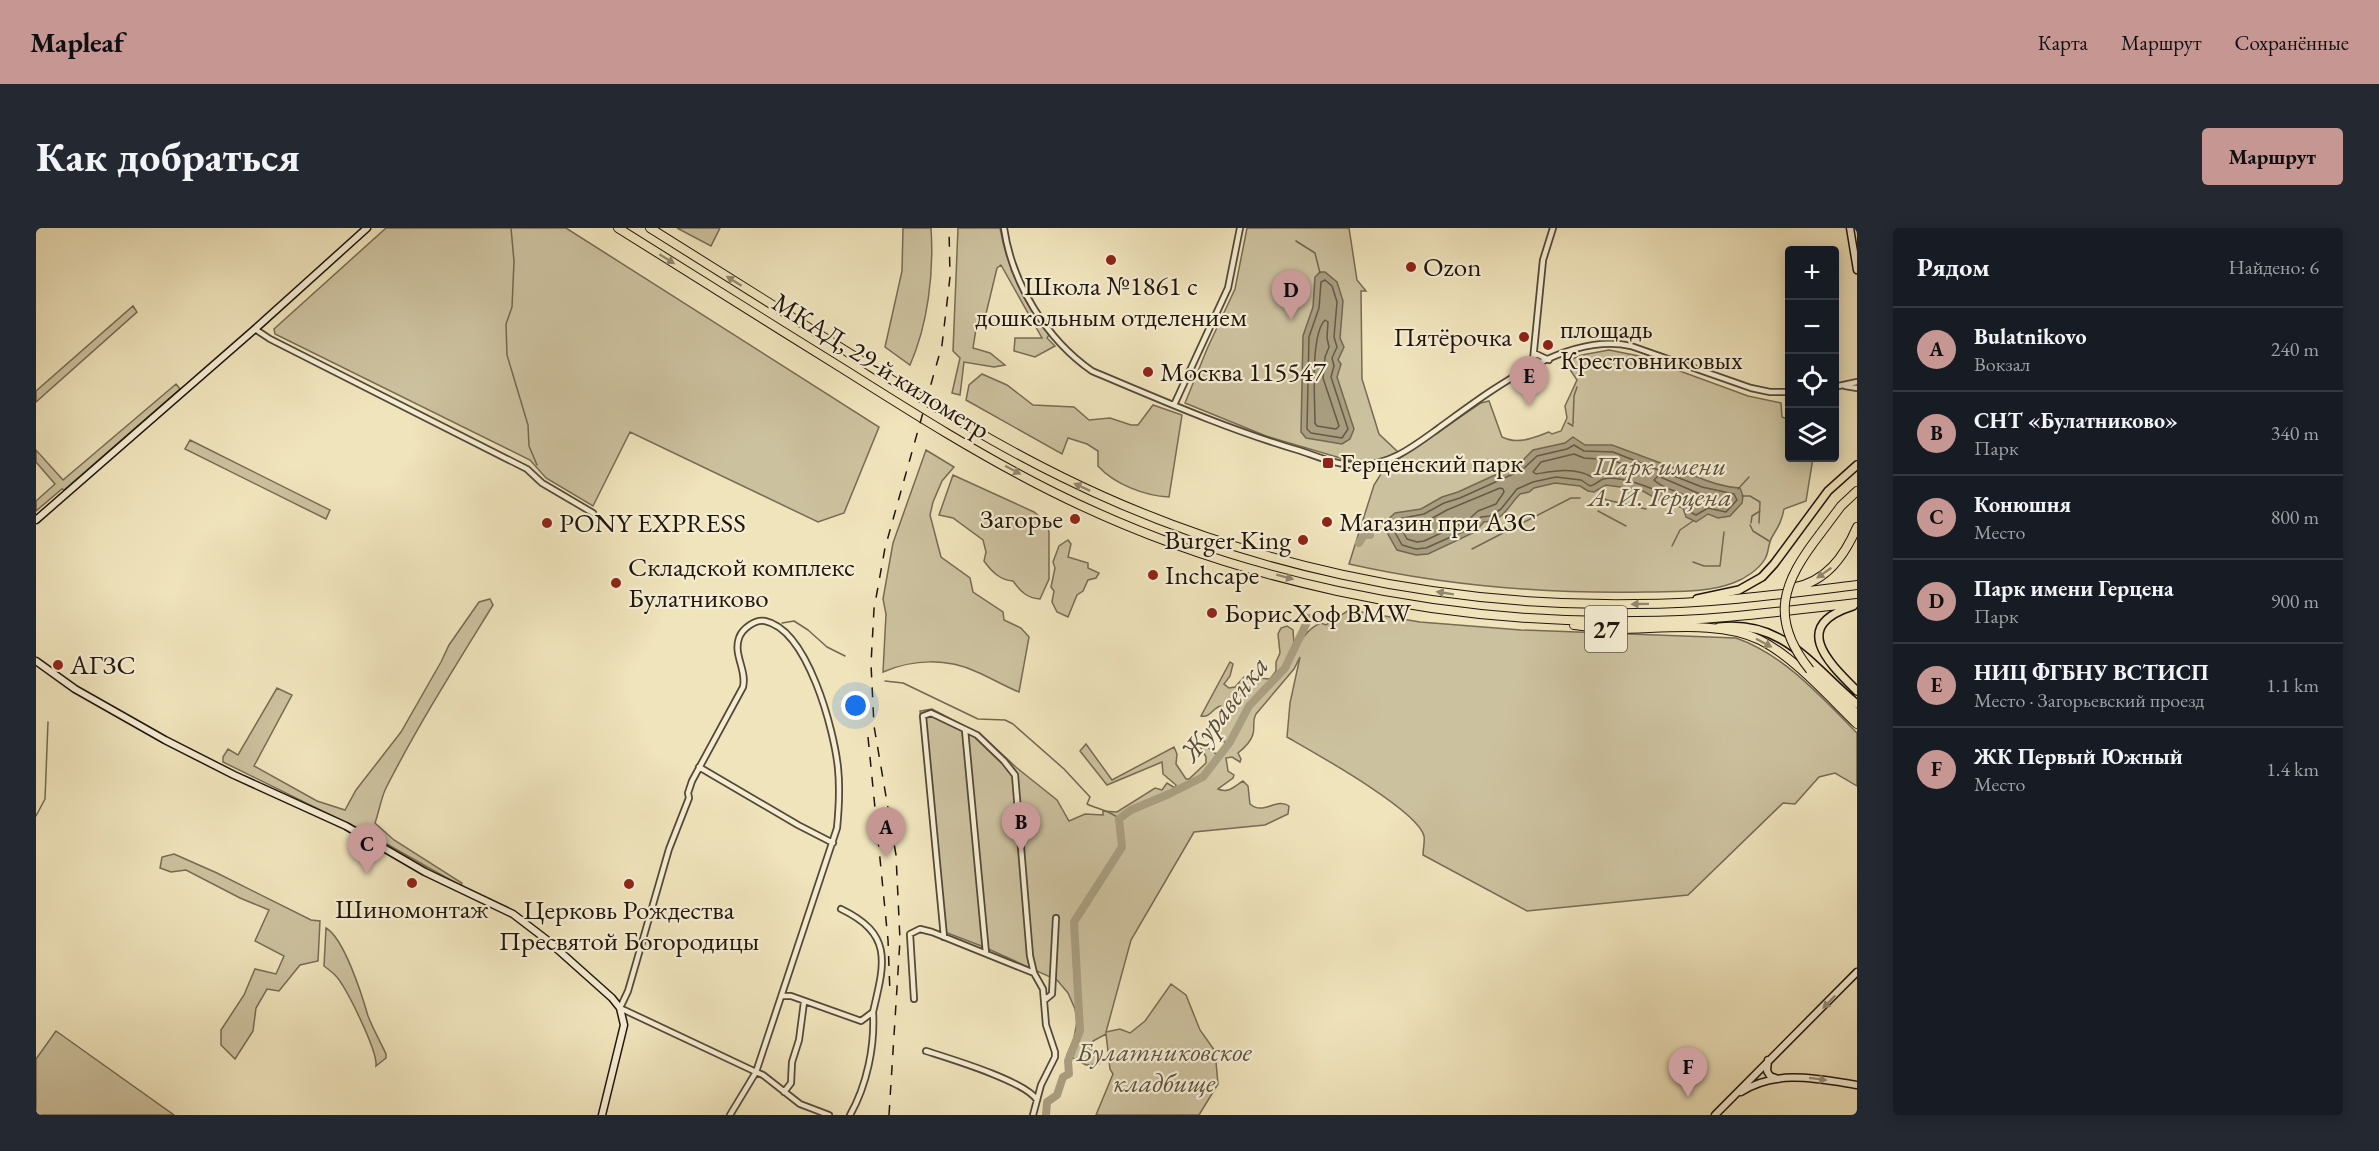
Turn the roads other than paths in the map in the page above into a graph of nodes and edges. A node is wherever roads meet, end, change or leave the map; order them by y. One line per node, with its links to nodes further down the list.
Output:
1 (367, 228): 9 (street)
2 (618, 228): 28 (highway, МКАД, 29-й километр, one-way to 28)
3 (650, 228): 26 (highway, МКАД, 29-й километр, one-way to 3)
4 (1004, 228): 18 (street)
5 (1240, 228): 18 (street)
6 (1553, 228): 10 (street)
7 (1850, 228): 8 (street)
8 (1857, 270)
9 (255, 330): 21 (street); 22 (street)
10 (1534, 353): 11 (street); 12 (street)
11 (1549, 360): 12 (street); 17 (street)
12 (1534, 367): 18 (street)
13 (1857, 382): 15 (street)
14 (1839, 386): 15 (street)
15 (1842, 386): 16 (street)
16 (1857, 388)
17 (1785, 392)
18 (1174, 405)
19 (1857, 465): 26 (main road)
20 (1857, 491): 33 (highway, bridge)
21 (593, 513)
22 (36, 520)
23 (1857, 527): 25 (highway, one-way to 25)
24 (1857, 585): 25 (highway)
25 (1740, 599): 26 (highway, МКАД, 29-й километр)
26 (1664, 604)
27 (1857, 604): 28 (highway); 31 (main road)
28 (1506, 618): 29 (highway, 27)
29 (1708, 628): 32 (main road); 34 (highway, 27, one-way to 34)
30 (36, 661): 48 (street)
31 (1857, 691)
32 (1857, 704)
33 (1857, 714)
34 (1857, 723)
35 (965, 730): 40 (street); 41 (street); 43 (street)
36 (699, 767): 37 (street); 37 (street); 48 (street)
37 (832, 843): 44 (street)
38 (841, 909): 49 (street)
39 (1056, 918): 45 (street)
40 (944, 937): 41 (street); 46 (street)
41 (986, 953): 43 (street)
42 (1857, 972): 51 (street, one-way to 51)
43 (1034, 973): 45 (street)
44 (782, 996): 47 (street); 52 (street)
45 (1045, 997): 59 (street)
46 (914, 999)
47 (804, 1002): 49 (street); 57 (street)
48 (620, 1008): 52 (street); 61 (street)
49 (873, 1012): 64 (street)
50 (927, 1051): 59 (street)
51 (1768, 1059): 53 (street); 54 (street)
52 (756, 1072): 57 (street); 62 (street)
53 (1755, 1073): 56 (street); 58 (street)
54 (1778, 1079): 55 (street, one-way to 55); 56 (street)
55 (1857, 1085)
56 (1750, 1086): 58 (street)
57 (784, 1092): 60 (street)
58 (1733, 1097): 66 (street)
59 (1037, 1100): 65 (street)
60 (809, 1112): 63 (street)
61 (602, 1115)
62 (730, 1115)
63 (829, 1115)
64 (850, 1115)
65 (1033, 1115)
66 (1715, 1115)

